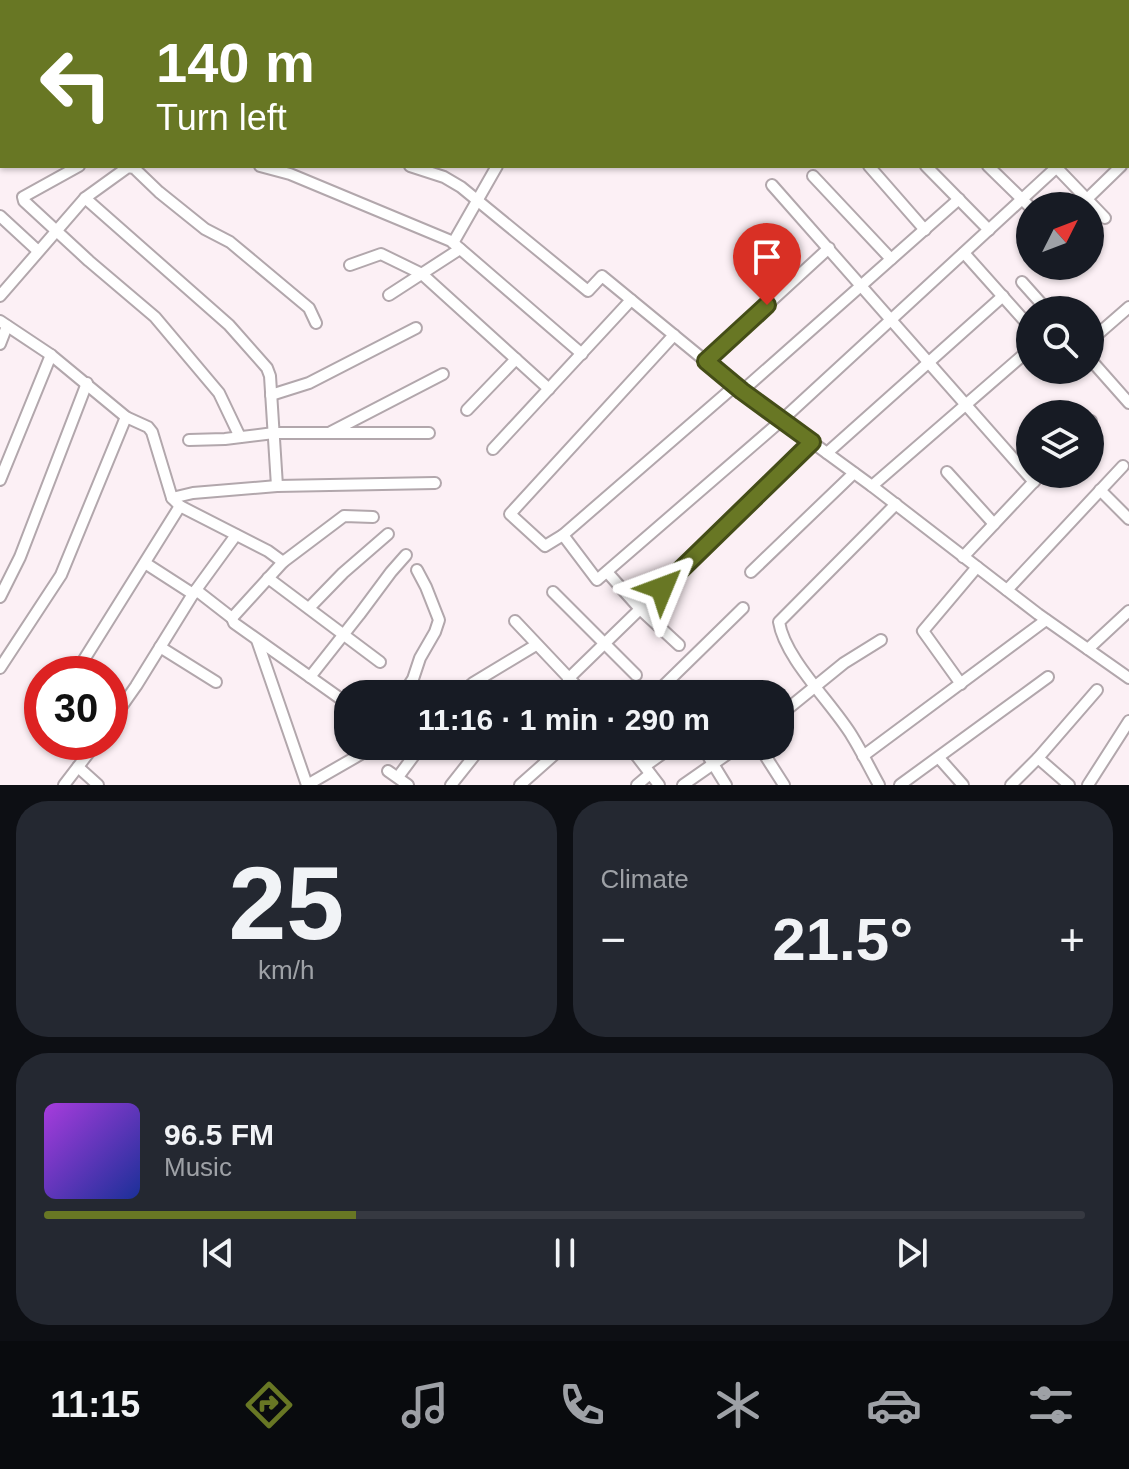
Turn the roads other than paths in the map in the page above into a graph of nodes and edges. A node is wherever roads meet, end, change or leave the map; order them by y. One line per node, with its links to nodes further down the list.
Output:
1 (76, 168): 26 (street)
2 (127, 168): 19 (street)
3 (134, 168): 44 (street)
4 (268, 168): 27 (street)
5 (416, 168): 21 (street)
6 (496, 168): 21 (street)
7 (871, 168): 24 (street)
8 (928, 168): 20 (street)
9 (990, 168): 18 (street)
10 (1054, 168): 15 (street)
11 (1058, 168): 16 (street)
12 (1119, 168): 17 (street)
13 (813, 176): 31 (street)
14 (772, 185): 28 (street)
15 (1035, 192)
16 (1080, 192)
17 (1094, 192)
18 (1016, 193)
19 (85, 198): 26 (street); 61 (street)
20 (959, 199): 24 (street); 25 (street)
21 (477, 202): 27 (street); 40 (street)
22 (1016, 210): 25 (street)
23 (0, 216): 29 (street)
24 (925, 230): 31 (street)
25 (989, 230): 30 (street)
26 (55, 231): 29 (street); 70 (street)
27 (457, 246): 33 (street); 50 (street)
28 (829, 248): 35 (street); 53 (street)
29 (38, 251): 37 (street)
30 (964, 253): 38 (street); 43 (street)
31 (891, 259): 35 (street)
32 (350, 265): 33 (street)
33 (422, 274): 36 (street); 52 (street)
34 (1022, 282): 39 (street)
35 (862, 286): 43 (street); 59 (street)
36 (389, 295)
37 (0, 296)
38 (1003, 296): 42 (street); 55 (street)
39 (1034, 296)
40 (631, 300): 48 (street); 50 (street)
41 (1129, 307): 47 (street)
42 (1016, 311)
43 (891, 320): 55 (street); 66 (street)
44 (316, 323)
45 (4, 324): 49 (street); 51 (street)
46 (416, 328): 61 (street)
47 (1104, 329)
48 (674, 335): 53 (street); 93 (street)
49 (0, 344)
50 (582, 354): 60 (street)
51 (51, 355): 58 (street); 79 (street)
52 (516, 359): 60 (street); 64 (street)
53 (706, 361): 59 (street)
54 (1016, 361): 63 (street)
55 (928, 362): 63 (street); 74 (street)
56 (443, 374): 68 (street)
57 (1104, 375): 62 (street)
58 (87, 383): 65 (street); 106 (street)
59 (739, 388): 66 (street); 93 (street)
60 (549, 389): 73 (street)
61 (271, 395): 67 (street)
62 (1129, 403)
63 (966, 405): 75 (street); 82 (street)
64 (467, 410)
65 (126, 417): 85 (street); 124 (street)
66 (782, 420): 72 (street); 100 (street)
67 (274, 433): 68 (street); 70 (street); 81 (street)
68 (329, 433): 69 (street)
69 (429, 433)
70 (240, 437): 71 (street)
71 (189, 440)
72 (812, 442): 74 (street); 109 (street)
73 (493, 449)
74 (827, 453): 78 (street)
75 (1016, 456)
76 (1123, 466): 84 (street)
77 (947, 472): 90 (street)
78 (854, 473): 82 (street); 101 (street)
79 (0, 480)
80 (435, 483): 81 (street)
81 (277, 486): 85 (street)
82 (872, 486): 86 (street)
83 (1028, 488): 90 (street)
84 (1100, 490): 89 (street); 103 (street)
85 (172, 498): 87 (street)
86 (896, 504): 95 (street); 136 (street)
87 (180, 506): 92 (street); 97 (street)
88 (373, 517): 96 (street)
89 (1129, 519)
90 (994, 524): 95 (street)
91 (388, 534): 107 (street)
92 (236, 535): 96 (street); 104 (street)
93 (563, 535): 100 (street)
94 (406, 555): 114 (street)
95 (963, 557): 98 (street)
96 (283, 562): 102 (street)
97 (145, 563): 104 (street); 122 (street)
98 (977, 567): 103 (street); 135 (street)
99 (417, 570): 129 (street)
100 (607, 572): 109 (street)
101 (751, 572)
102 (268, 578): 107 (street); 111 (street)
103 (1007, 590): 112 (street)
104 (194, 592): 111 (street); 120 (street)
105 (553, 592): 117 (street)
106 (0, 597)
107 (309, 608): 114 (street)
108 (743, 608): 133 (street)
109 (640, 609): 117 (street); 119 (street)
110 (1129, 611): 121 (street)
111 (232, 618): 115 (street)
112 (1046, 620): 121 (street); 135 (street)
113 (515, 621): 118 (street)
114 (344, 634): 123 (street); 126 (street)
115 (257, 640): 126 (street); 162 (street)
116 (881, 640): 136 (street)
117 (604, 644): 125 (street); 132 (street)
118 (536, 645): 130 (street); 131 (street)
119 (679, 645)
120 (160, 647): 134 (street); 139 (street)
121 (1088, 649): 128 (street)
122 (86, 656)
123 (380, 662)
124 (0, 668)
125 (636, 675)
126 (310, 677): 138 (street)
127 (1048, 677): 143 (street)
128 (1129, 678)
129 (412, 680)
130 (478, 680)
131 (569, 680)
132 (573, 680)
133 (669, 680)
134 (216, 682)
135 (961, 684): 142 (street)
136 (815, 685): 140 (street); 142 (street)
137 (1097, 690): 144 (street)
138 (334, 694)
139 (128, 697)
140 (794, 703)
141 (1129, 721): 176 (street)
142 (863, 756): 171 (street)
143 (939, 758): 172 (street); 173 (street)
144 (1038, 758): 174 (street); 175 (street)
145 (83, 760): 156 (street)
146 (351, 760): 162 (street)
147 (411, 760): 159 (street)
148 (471, 760): 164 (street)
149 (548, 760): 165 (street)
150 (640, 760): 157 (street)
151 (658, 760): 157 (street)
152 (710, 760): 155 (street)
153 (720, 760): 155 (street)
154 (768, 760): 170 (street)
155 (713, 765): 168 (street); 169 (street)
156 (78, 767): 160 (street); 161 (street)
157 (648, 770): 166 (street); 167 (street)
158 (388, 771): 159 (street)
159 (398, 777): 163 (street)
160 (64, 785)
161 (98, 785)
162 (307, 785)
163 (408, 785)
164 (451, 785)
165 (520, 785)
166 (637, 785)
167 (659, 785)
168 (683, 785)
169 (726, 785)
170 (784, 785)
171 (879, 785)
172 (900, 785)
173 (963, 785)
174 (1011, 785)
175 (1069, 785)
176 (1088, 785)

